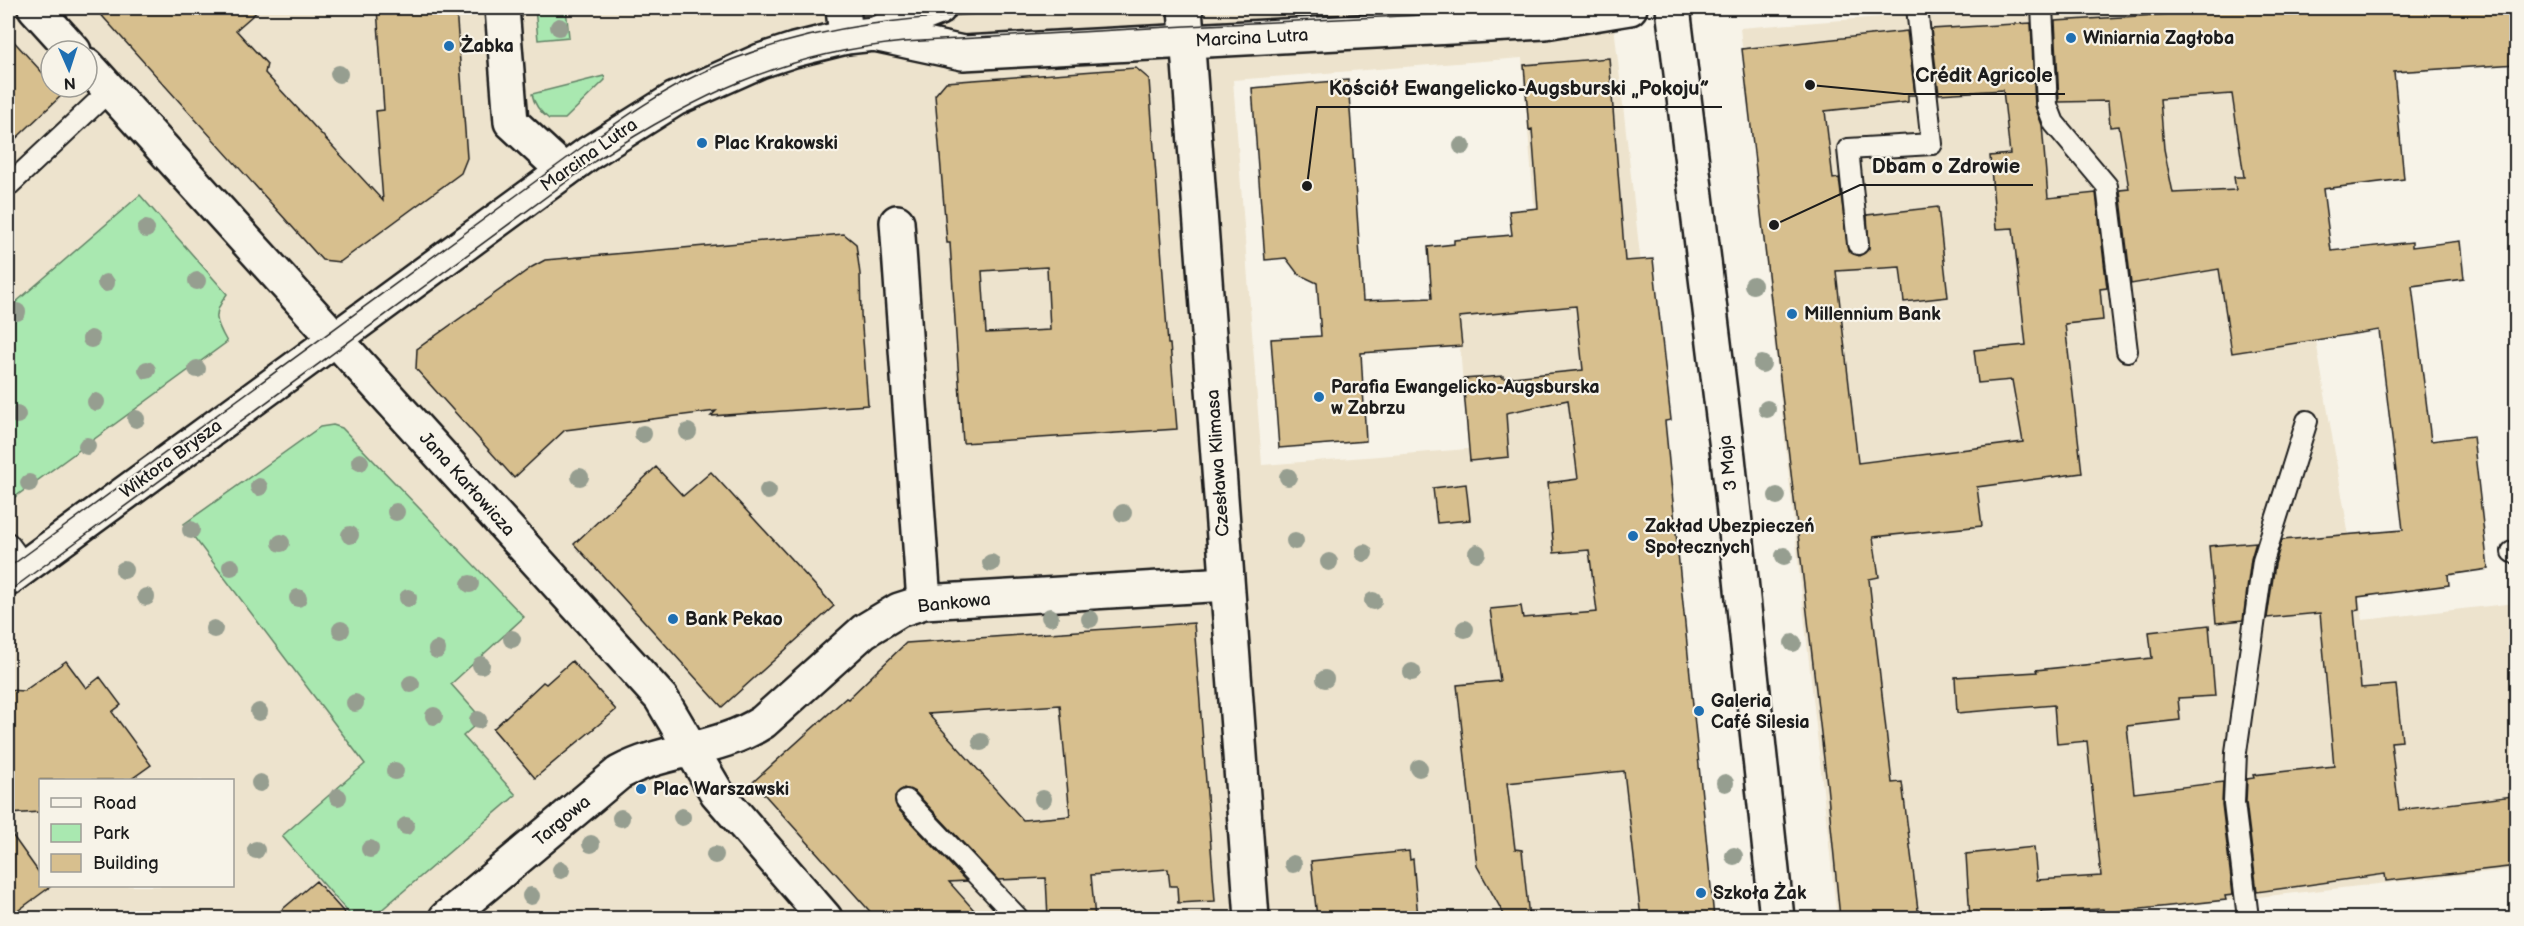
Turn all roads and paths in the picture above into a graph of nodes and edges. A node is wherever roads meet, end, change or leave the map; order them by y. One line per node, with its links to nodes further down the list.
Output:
1 (34, 8): 10 (street)
2 (502, 8): 14 (street)
3 (939, 8): 9 (street, Marcina Lutra)
4 (1185, 8): 11 (street, Czesława Klimasa)
5 (1630, 8): 11 (street, Marcina Lutra)
6 (1673, 8): 30 (street, 3 Maja)
7 (1917, 8): 17 (lane)
8 (2042, 8): 19 (lane)
9 (854, 26): 11 (street, Marcina Lutra); 14 (street, Marcina Lutra)
10 (63, 39)
11 (1187, 41): 22 (street, Czesława Klimasa)
12 (99, 78): 13 (street, Jana Karłowicza)
13 (110, 90): 15 (lane); 18 (street, Jana Karłowicza)
14 (564, 171): 18 (street, Marcina Lutra)
15 (8, 186)
16 (897, 222): 23 (street)
17 (1858, 244)
18 (334, 338): 21 (street, Wiktora Brysza); 24 (street, Jana Karłowicza)
19 (2127, 351)
20 (2307, 421): 31 (lane)
21 (13, 563)
22 (1227, 584): 23 (street, Bankowa); 29 (street, Czesława Klimasa)
23 (924, 602): 24 (street, Bankowa)
24 (691, 750): 26 (street, Targowa); 27 (street, Jana Karłowicza)
25 (906, 800): 28 (lane)
26 (446, 918)
27 (825, 918)
28 (1015, 918)
29 (1252, 918)
30 (1777, 918)
31 (2248, 918)

